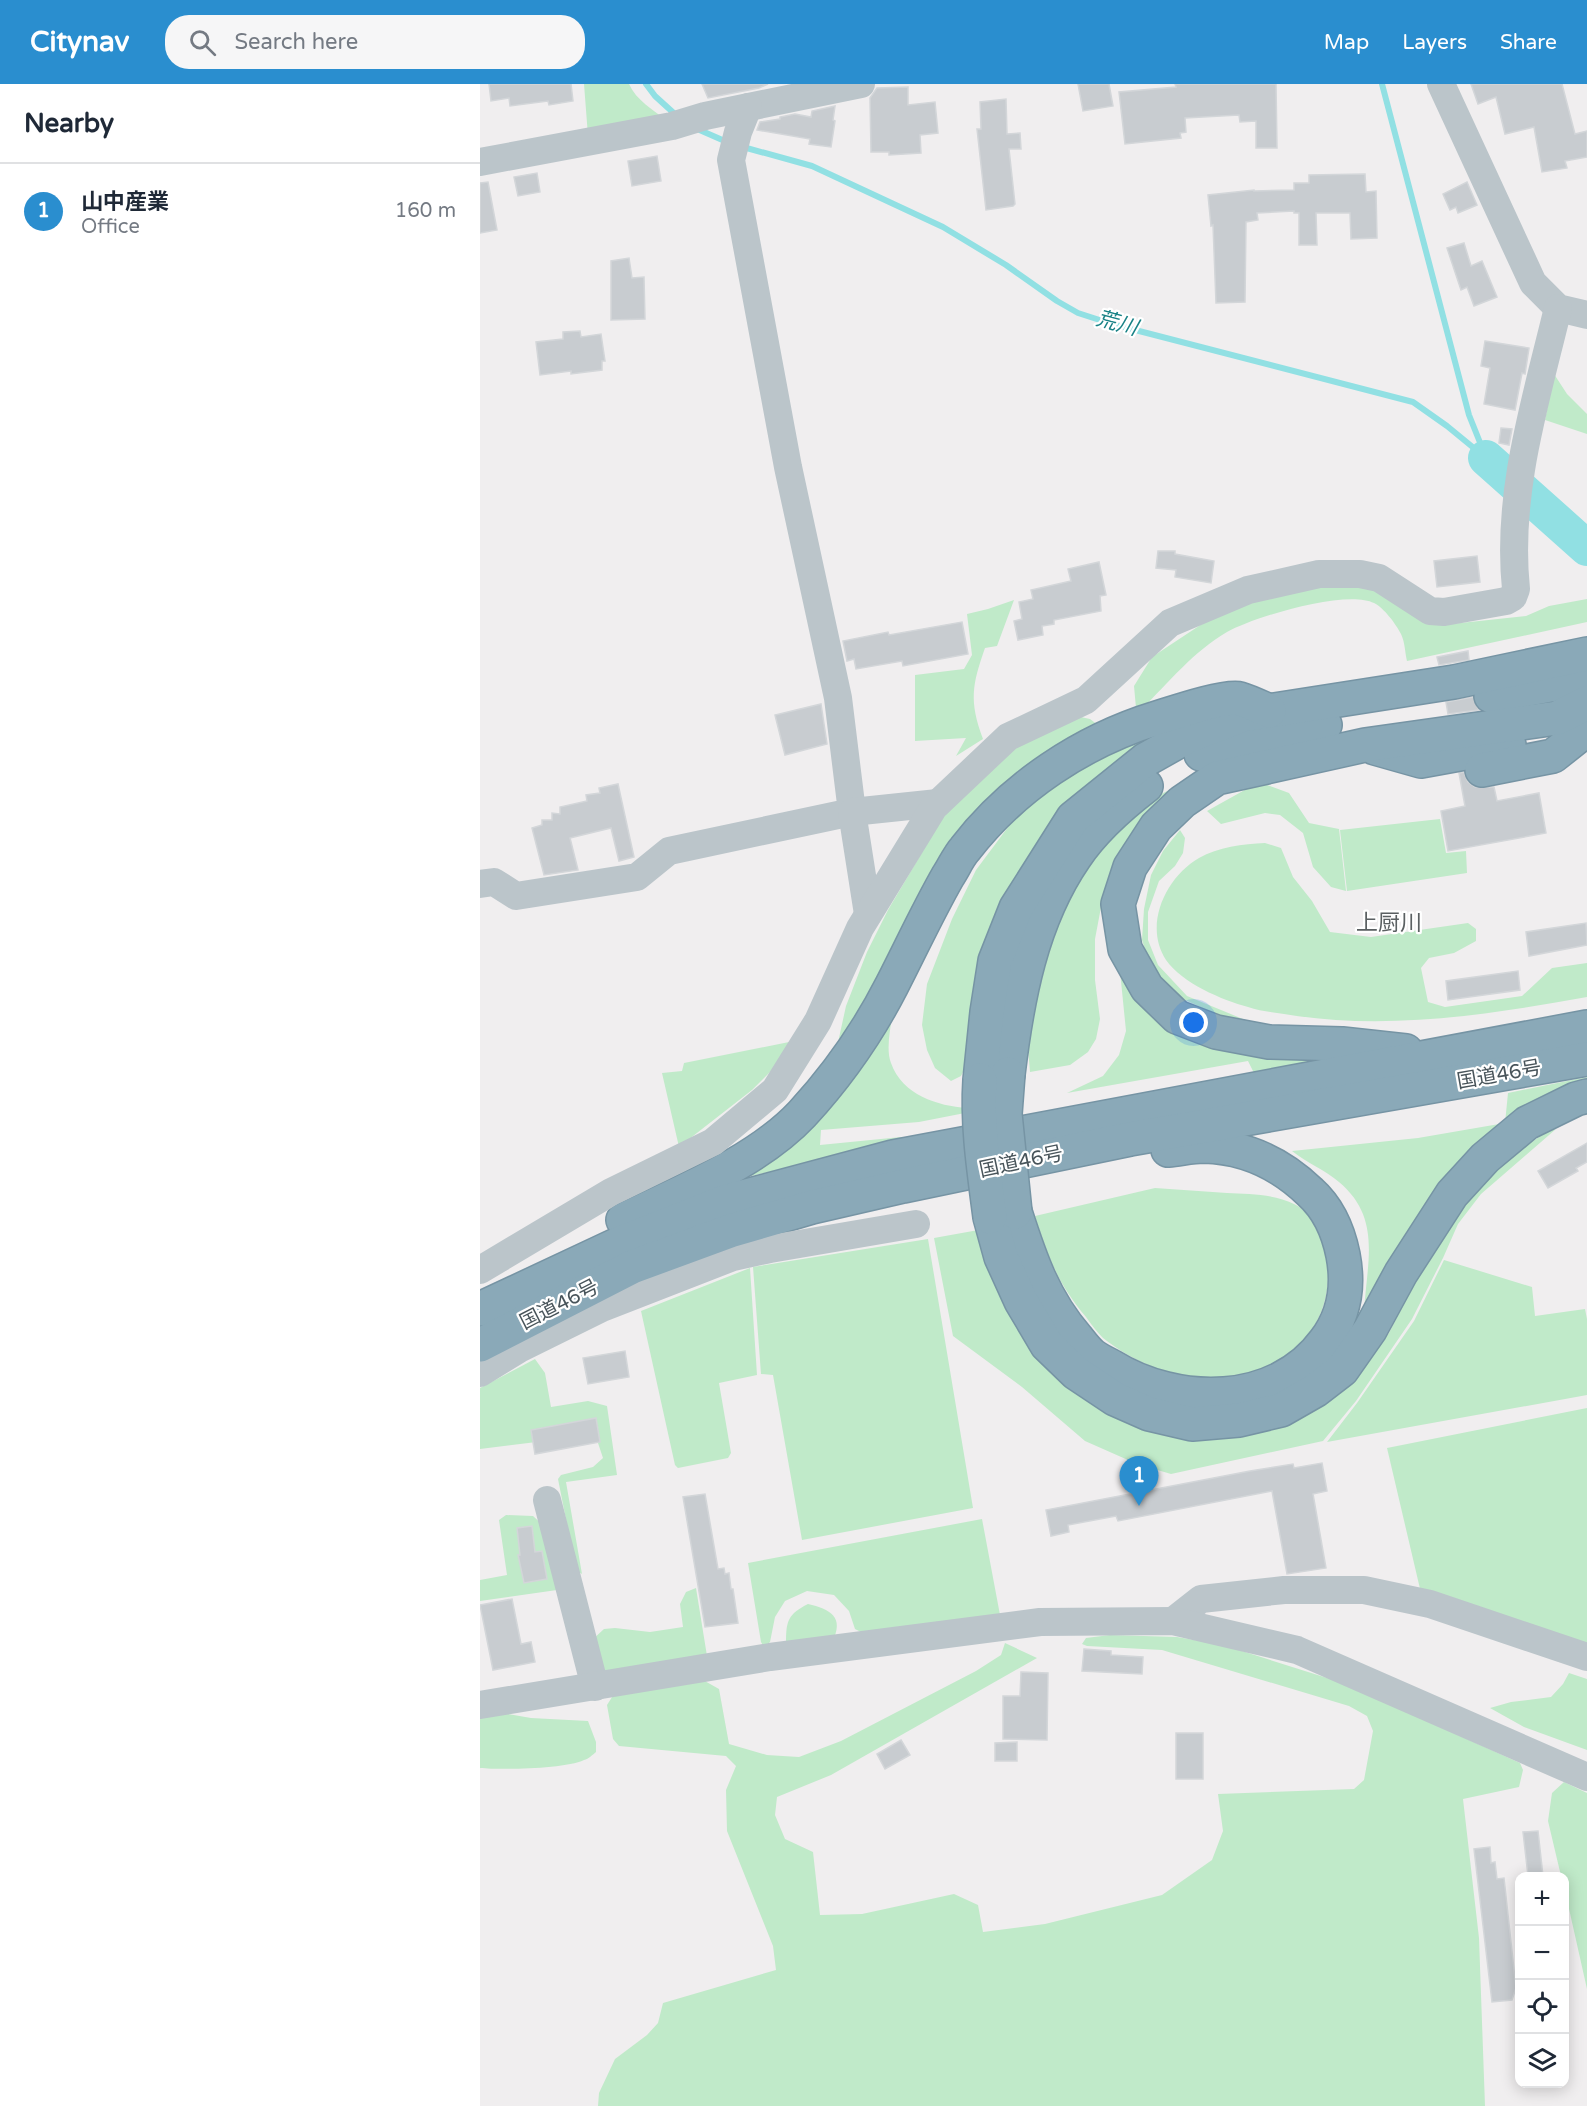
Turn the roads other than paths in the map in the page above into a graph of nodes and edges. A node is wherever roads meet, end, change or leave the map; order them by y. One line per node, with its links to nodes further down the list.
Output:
1 (861, 84): 3 (street)
2 (1441, 84): 5 (street)
3 (740, 129): 4 (street); 15 (street)
4 (480, 162)
5 (1558, 308): 6 (street); 14 (street)
6 (1587, 315)
7 (1580, 654): 12 (highway)
8 (1587, 684): 12 (highway)
9 (1587, 695): 13 (highway)
10 (1587, 703): 13 (highway)
11 (1587, 727): 13 (highway)
12 (1271, 737): 13 (highway); 19 (highway); 23 (highway, bridge); 26 (highway)
13 (1369, 738)
14 (938, 803): 15 (street); 17 (street)
15 (852, 812): 16 (street); 17 (street)
16 (480, 884)
17 (868, 914): 25 (street)
18 (1587, 1027): 19 (highway, 国道46号)
19 (1443, 1055): 26 (highway, 国道46号)
20 (1587, 1059): 22 (highway, 国道46号)
21 (1587, 1096): 23 (highway)
22 (1130, 1139): 23 (highway); 27 (highway, 国道46号)
23 (1003, 1215)
24 (916, 1224): 28 (street)
25 (480, 1270)
26 (483, 1307)
27 (480, 1345)
28 (480, 1373)
29 (547, 1500): 32 (street)
30 (1173, 1621): 31 (street); 32 (street); 34 (street)
31 (1587, 1657)
32 (595, 1687): 33 (street)
33 (480, 1705)
34 (1587, 1777)

